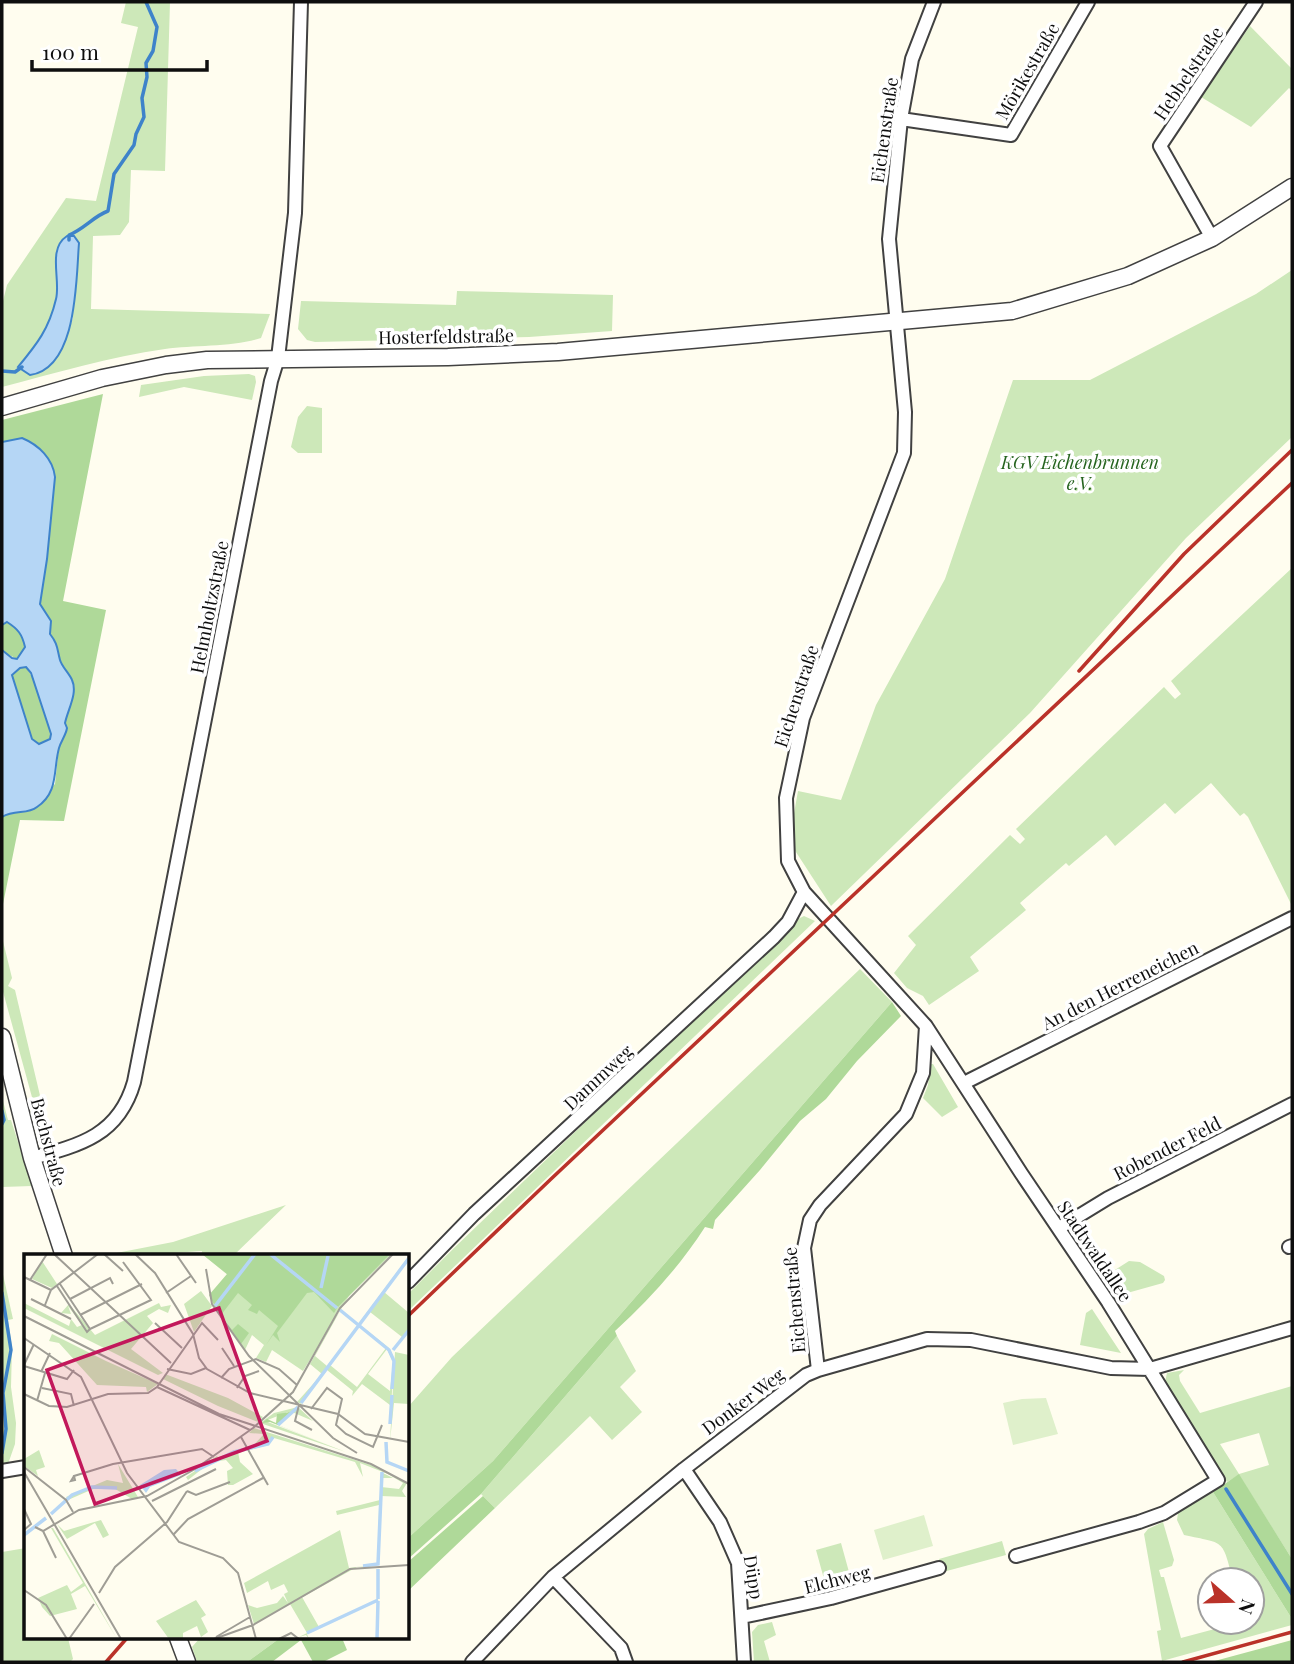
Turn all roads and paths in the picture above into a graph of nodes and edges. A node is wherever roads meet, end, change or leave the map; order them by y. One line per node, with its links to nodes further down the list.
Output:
1 (301, 2): 9 (street, Helmholtzstraße)
2 (934, 2): 5 (street, Eichenstraße)
3 (1088, 2): 5 (street, Mörikestraße)
4 (1256, 2): 7 (street, Hebbelstraße)
5 (901, 119): 8 (street, Eichenstraße)
6 (1292, 187): 7 (street, Hosterfeldstraße)
7 (1212, 237): 8 (street, Hosterfeldstraße)
8 (896, 321): 9 (street, Hosterfeldstraße); 11 (street, Eichenstraße)
9 (278, 358): 10 (street, Hosterfeldstraße); 17 (street, Helmholtzstraße)
10 (2, 407)
11 (804, 892): 13 (street, Eichenstraße); 20 (street, Dammweg)
12 (1292, 918): 15 (street, An den Herreneichen)
13 (926, 1026): 15 (street, Stadtwaldallee); 23 (street, Eichenstraße)
14 (2, 1037): 17 (street, Bachstraße)
15 (964, 1083): 18 (street, Stadtwaldallee)
16 (1292, 1104): 18 (street, Robender Feld)
17 (32, 1158): 19 (street, Bachstraße)
18 (1059, 1228): 22 (street, Stadtwaldallee)
19 (63, 1254)
20 (410, 1280)
21 (1292, 1328): 22 (street, Donker Weg)
22 (1150, 1369): 23 (street, Donker Weg); 27 (street, Stadtwaldallee)
23 (818, 1370): 25 (street, Donker Weg)
24 (24, 1467): 26 (street)
25 (684, 1469): 29 (street, Donker Weg); 30 (street, Düpp)
26 (2, 1471)
27 (1016, 1556)
28 (939, 1568): 30 (street, Elchweg)
29 (553, 1577): 33 (street, Donker Weg); 34 (street)
30 (742, 1617): 35 (street, Düpp)
31 (179, 1640): 32 (street)
32 (187, 1662)
33 (472, 1662)
34 (626, 1662)
35 (744, 1662)

